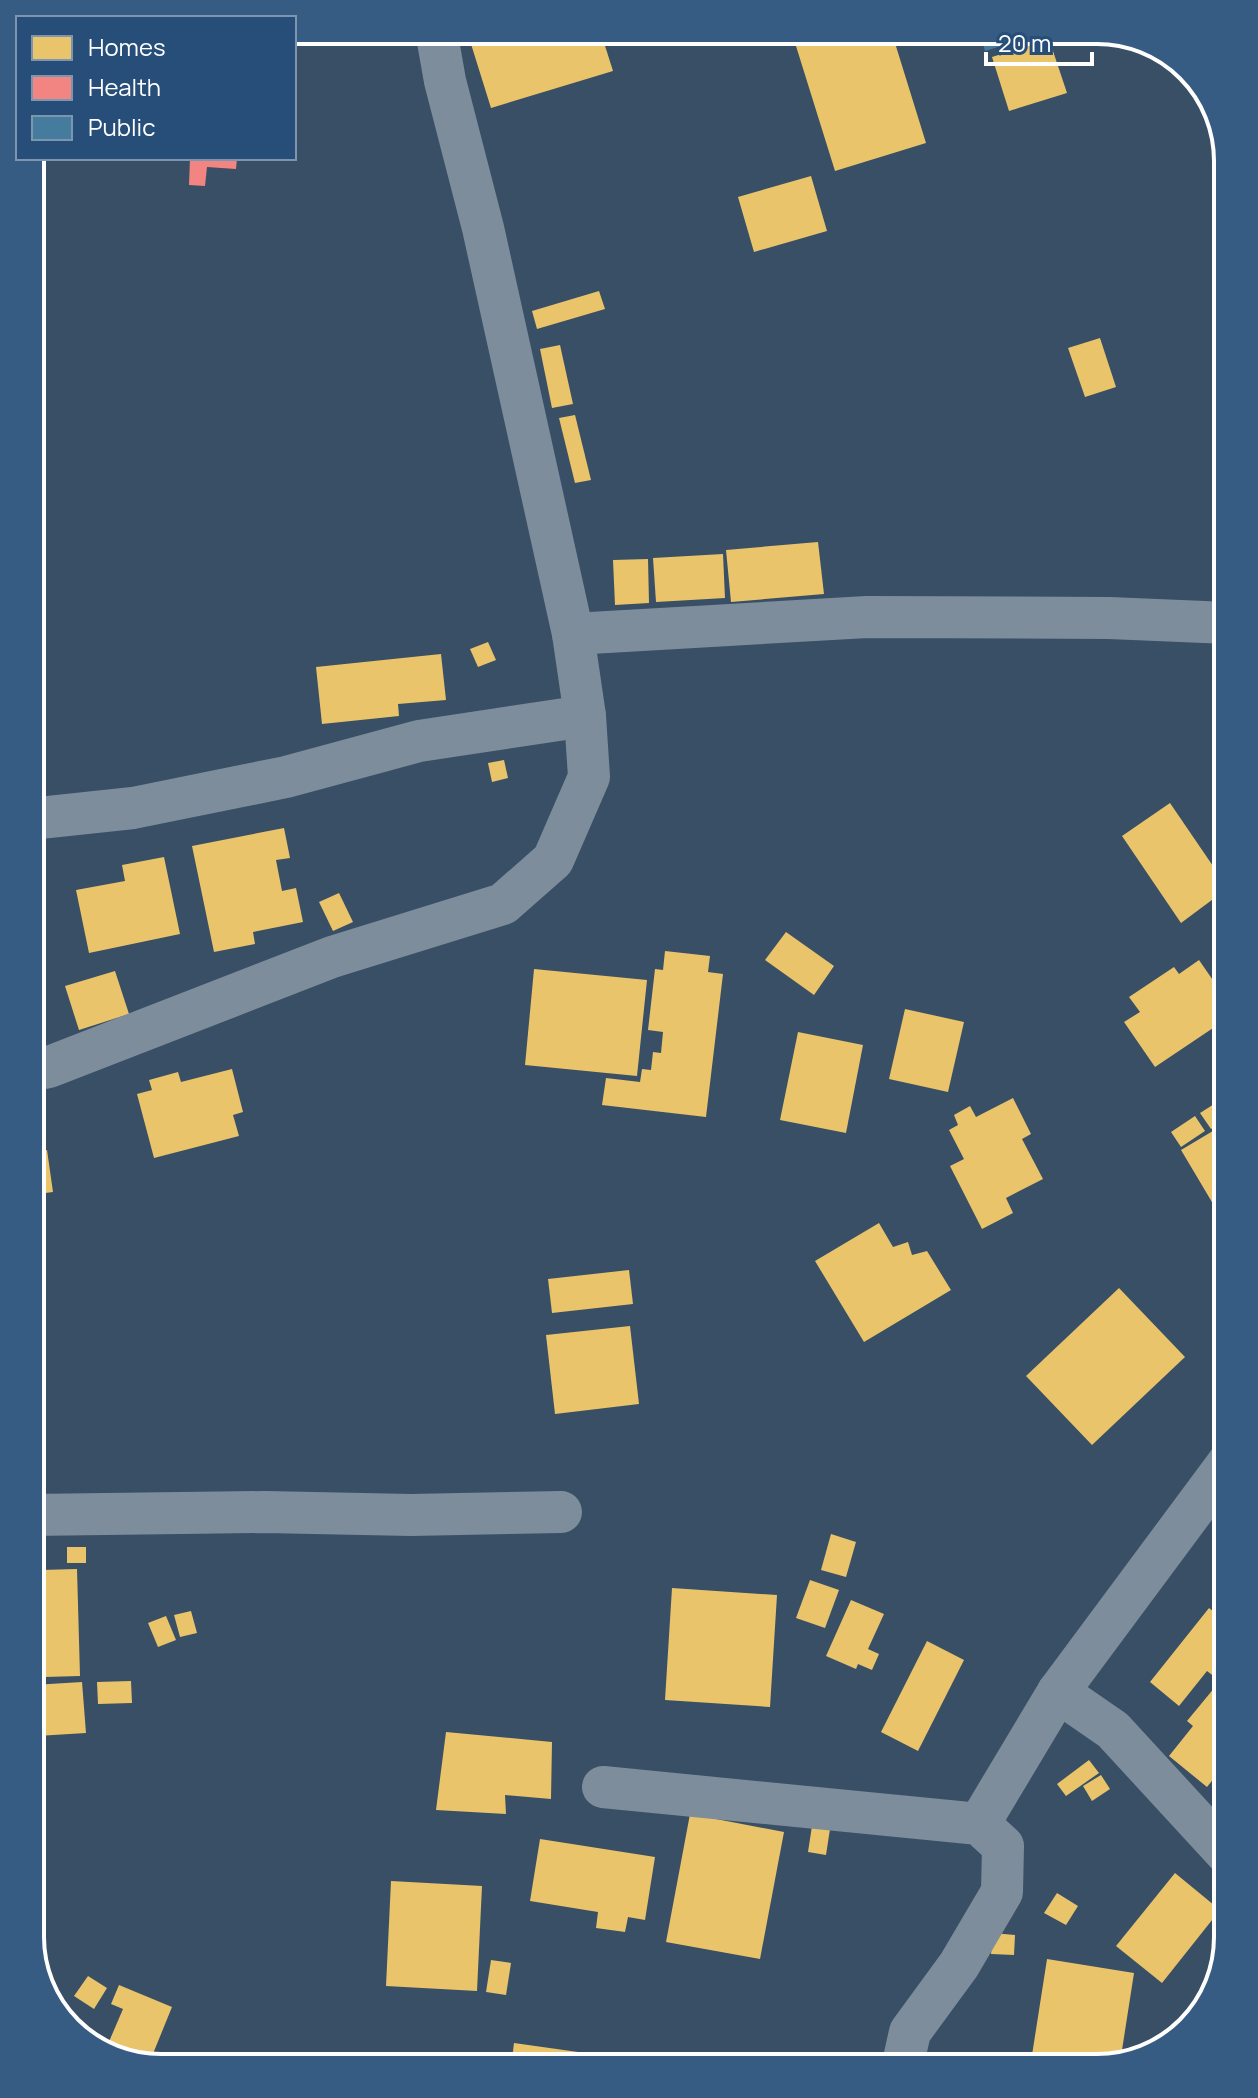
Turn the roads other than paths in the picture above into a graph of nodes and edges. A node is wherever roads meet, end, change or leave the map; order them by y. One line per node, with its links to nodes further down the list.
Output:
1 (438, 44): 3 (street)
2 (1214, 622): 3 (street)
3 (573, 634): 4 (street)
4 (585, 716): 5 (street); 6 (street)
5 (44, 818)
6 (44, 1068)
7 (1214, 1482): 10 (street)
8 (561, 1512): 9 (street)
9 (44, 1515)
10 (1058, 1692): 12 (street); 13 (street)
11 (603, 1787): 12 (street)
12 (979, 1824): 14 (street)
13 (1214, 1840)
14 (905, 2054)

